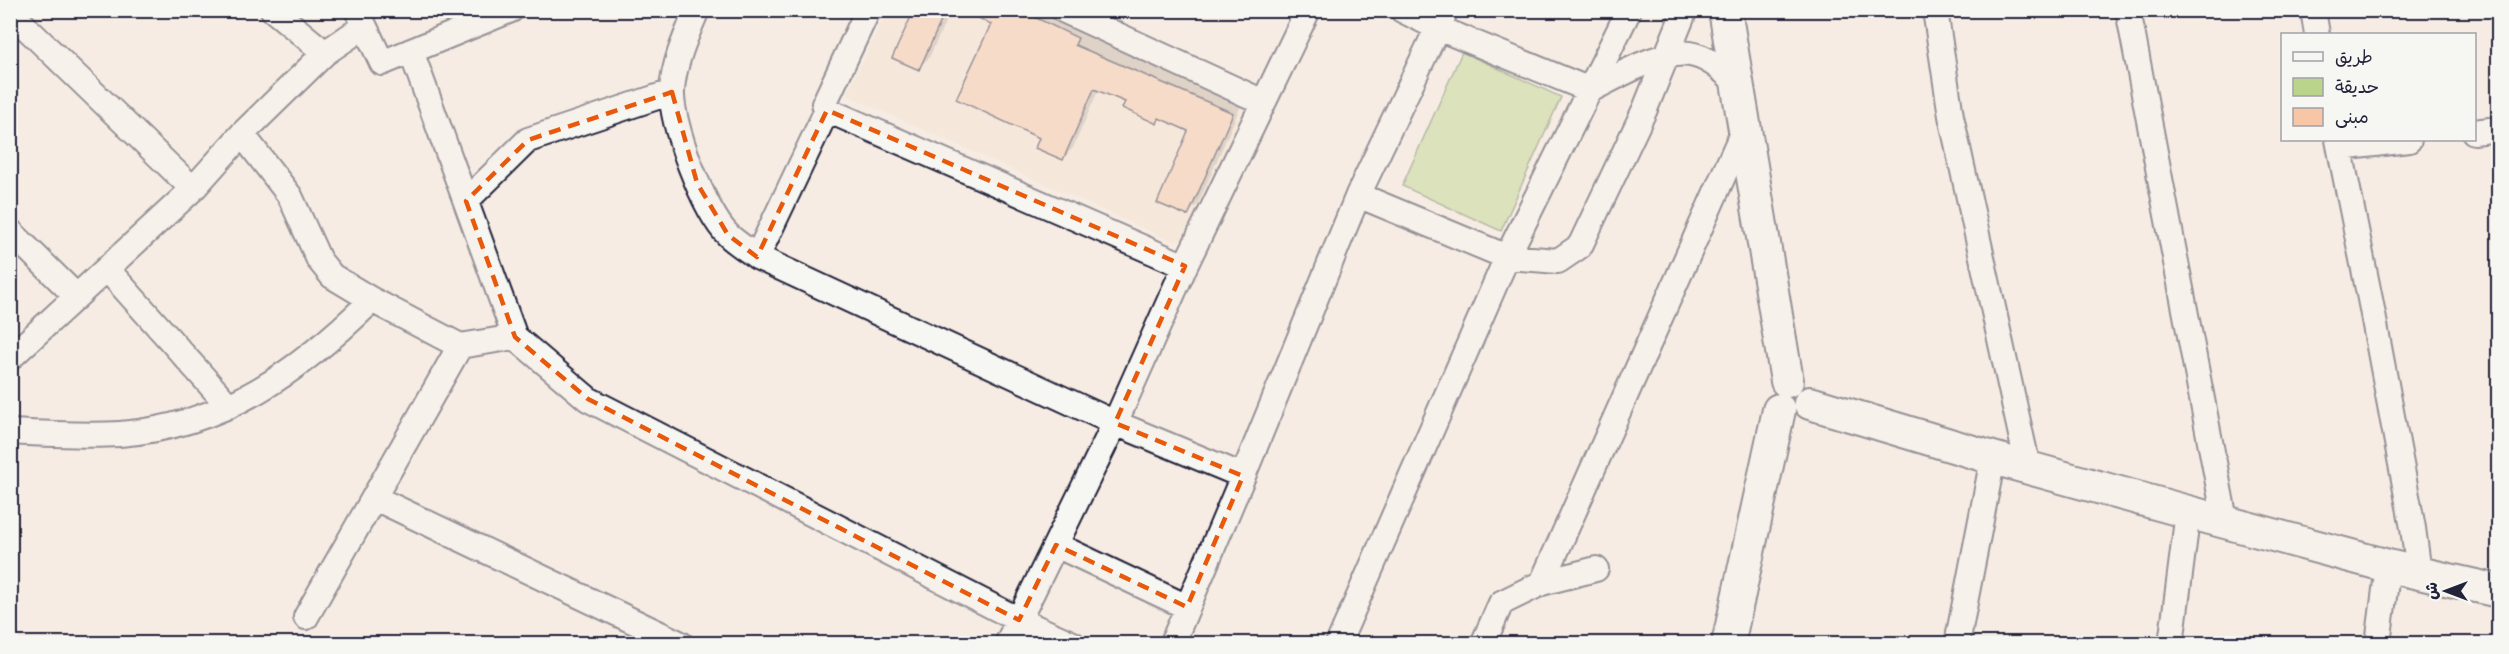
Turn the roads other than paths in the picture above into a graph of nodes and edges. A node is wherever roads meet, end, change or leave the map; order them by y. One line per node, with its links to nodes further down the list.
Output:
1 (273, 10): 19 (street)
2 (512, 10): 18 (street)
3 (697, 10): 23 (street)
4 (868, 10): 25 (street)
5 (1063, 10): 24 (street)
6 (1308, 10): 24 (street)
7 (1402, 10): 16 (street)
8 (1629, 10): 22 (street)
9 (1685, 10): 20 (street)
10 (1725, 10): 21 (main road)
11 (1935, 10): 50 (street)
12 (2128, 10): 54 (street)
13 (2313, 10): 17 (street)
14 (10, 12): 32 (street)
15 (360, 19): 18 (street); 19 (street)
16 (1442, 19): 22 (street); 33 (street)
17 (2317, 33)
18 (411, 51): 34 (street)
19 (325, 53): 29 (street)
20 (1665, 56): 21 (street); 22 (street); 37 (street)
21 (1737, 83): 26 (main road)
22 (1590, 90): 37 (street)
23 (672, 92): 34 (street); 36 (street)
24 (1263, 102): 38 (street)
25 (827, 110): 36 (street); 38 (street)
26 (1744, 127): 45 (main road); 59 (street)
27 (2499, 129): 28 (street)
28 (2476, 132)
29 (242, 134): 32 (street); 41 (street)
30 (2386, 141): 31 (street)
31 (2339, 143): 58 (street)
32 (193, 189): 39 (street)
33 (1358, 195): 37 (street); 51 (street)
34 (466, 201): 42 (street)
35 (10, 231): 40 (street)
36 (758, 257): 47 (street)
37 (1507, 257): 68 (street)
38 (1185, 266): 47 (street)
39 (107, 269): 40 (street); 46 (street)
40 (76, 296): 44 (street)
41 (372, 300): 43 (street); 46 (street)
42 (515, 337): 43 (street); 63 (street)
43 (460, 346): 52 (street)
44 (10, 358)
45 (1783, 395): 49 (main road); 70 (main road)
46 (229, 406): 48 (street)
47 (1115, 423): 51 (street); 55 (street)
48 (10, 432)
49 (1993, 458): 50 (main road); 71 (street)
50 (2028, 467): 53 (main road)
51 (1243, 476): 61 (street)
52 (375, 498): 62 (street); 64 (street)
53 (2188, 512): 54 (main road); 72 (street)
54 (2224, 520): 56 (main road)
55 (1056, 545): 61 (street); 63 (street)
56 (2388, 566): 58 (main road); 73 (street)
57 (1596, 568): 59 (street)
58 (2419, 573): 60 (main road)
59 (1542, 582): 69 (street)
60 (2499, 591)
61 (1187, 607): 67 (street)
62 (306, 617)
63 (1019, 620): 65 (street); 66 (street)
64 (681, 644)
65 (1007, 644)
66 (1073, 644)
67 (1172, 644)
68 (1338, 644)
69 (1483, 644)
70 (1728, 644)
71 (1957, 644)
72 (2171, 644)
73 (2378, 644)

